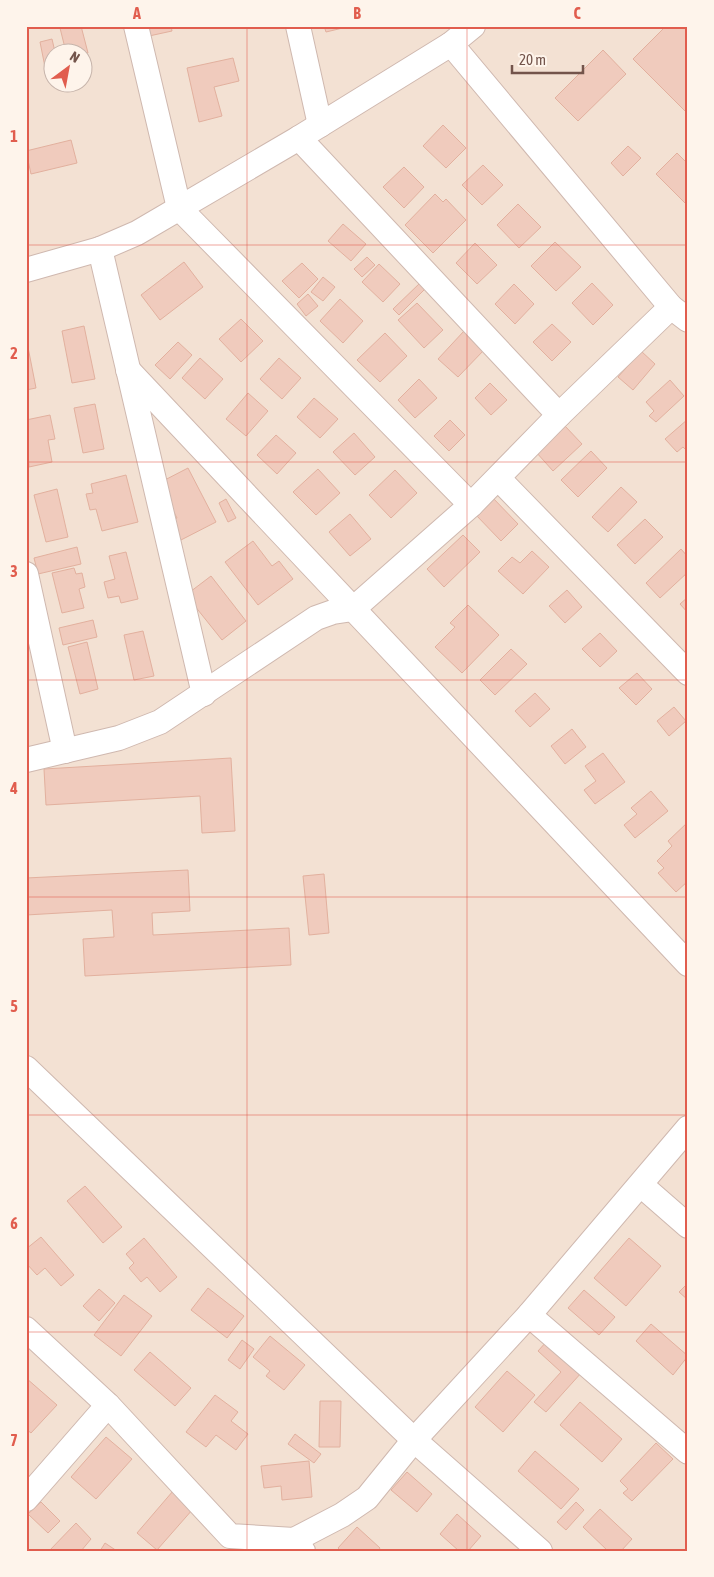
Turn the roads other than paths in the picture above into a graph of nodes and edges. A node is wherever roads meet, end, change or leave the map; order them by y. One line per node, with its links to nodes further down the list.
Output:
1 (136, 26): 7 (street)
2 (298, 26): 5 (street)
3 (473, 26): 4 (street)
4 (451, 44): 5 (street); 10 (street)
5 (320, 125): 6 (street)
6 (299, 138): 7 (street); 12 (street)
7 (179, 208): 8 (street); 14 (street)
8 (100, 249): 9 (street); 11 (street)
9 (26, 270)
10 (679, 314): 12 (street)
11 (128, 370): 16 (street); 18 (street)
12 (559, 415): 13 (street)
13 (499, 479): 14 (street); 17 (street)
14 (471, 505): 16 (street)
15 (26, 574): 19 (street)
16 (353, 610): 18 (street); 21 (street)
17 (688, 673)
18 (204, 694): 19 (street)
19 (65, 751): 20 (street)
20 (26, 760)
21 (688, 964)
22 (26, 1068): 29 (street)
23 (688, 1128): 24 (street)
24 (641, 1185): 25 (street); 26 (street)
25 (688, 1226)
26 (529, 1315): 29 (street); 30 (street)
27 (26, 1329): 28 (street)
28 (108, 1405): 31 (street); 32 (street)
29 (414, 1440): 33 (street); 34 (street)
30 (688, 1452)
31 (26, 1499)
32 (223, 1543): 33 (street)
33 (298, 1546)
34 (540, 1551)

